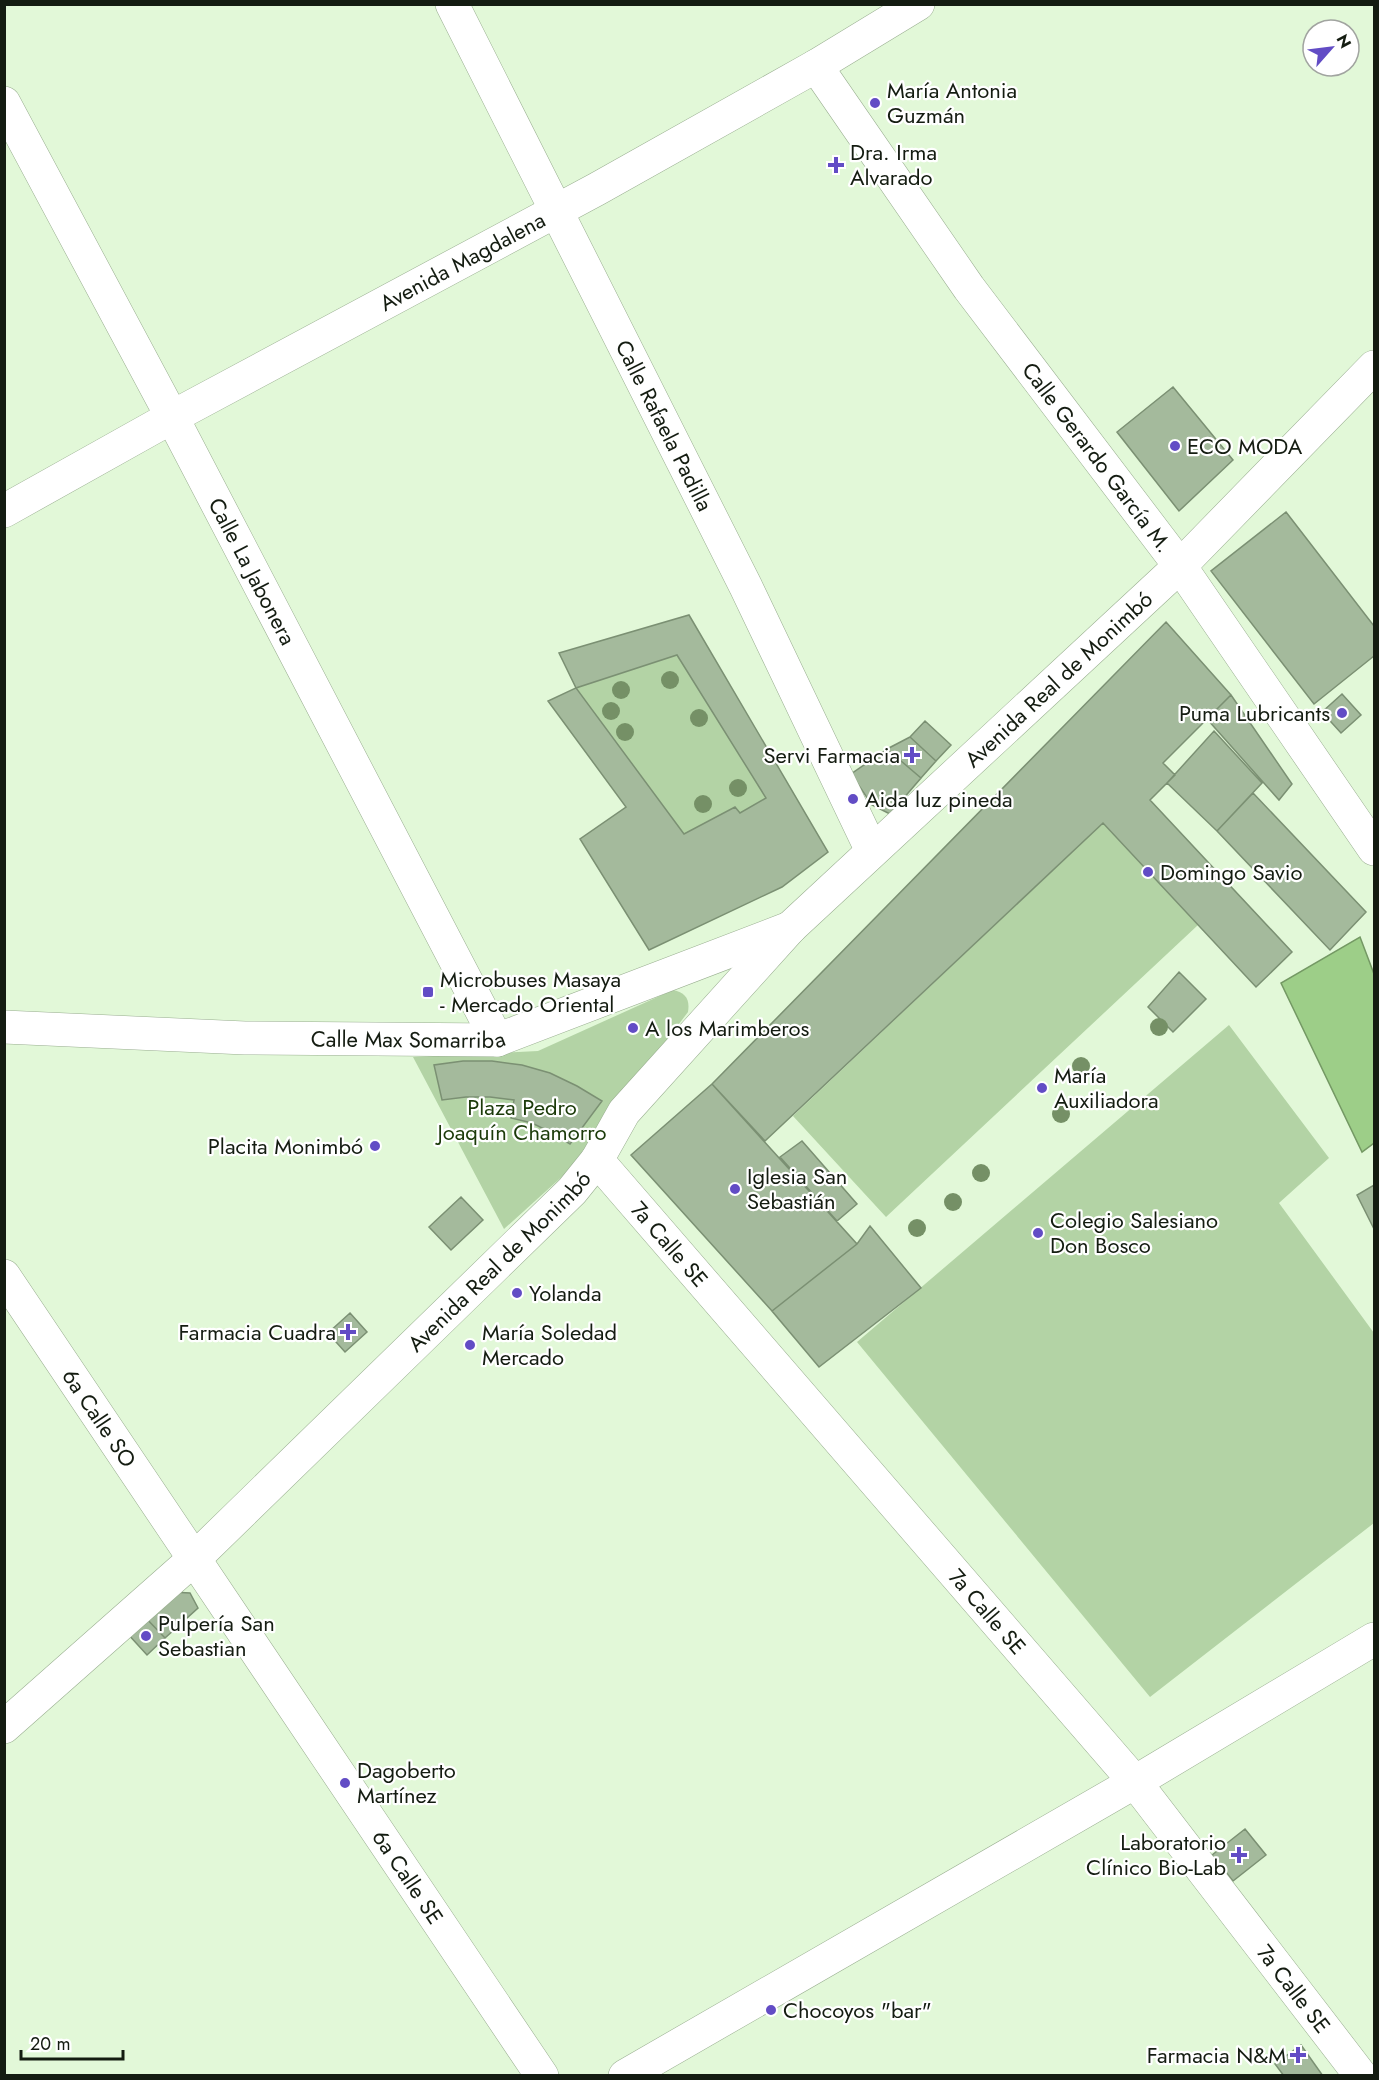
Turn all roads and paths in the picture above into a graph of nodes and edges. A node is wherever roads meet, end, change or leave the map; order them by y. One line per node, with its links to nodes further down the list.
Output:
1 (452, 4): 5 (street, Calle Rafaela Padilla)
2 (918, 4): 3 (street, Avenida Magdalena)
3 (816, 66): 5 (street, Avenida Magdalena); 9 (street, Calle Gerardo García M.)
4 (4, 103): 7 (street, Calle La Jabonera)
5 (554, 210): 7 (street, Avenida Magdalena); 11 (street, Calle Rafaela Padilla)
6 (1374, 367): 9 (street, Avenida Real de Monimbó)
7 (172, 417): 8 (street, Avenida Magdalena); 14 (street, Calle La Jabonera)
8 (4, 511)
9 (1180, 566): 10 (street, Calle Gerardo García M.); 11 (street, Avenida Real de Monimbó)
10 (1374, 849)
11 (872, 850): 12 (street, Avenida Real de Monimbó)
12 (790, 928): 14 (street, Calle Max Somarriba); 15 (street, Avenida Real de Monimbó)
13 (4, 1027): 14 (street, Calle Max Somarriba)
14 (496, 1040)
15 (597, 1160): 17 (street, Avenida Real de Monimbó); 20 (street, 7a Calle SE)
16 (4, 1276): 17 (street, 6a Calle SO)
17 (194, 1559): 19 (street, Avenida Real de Monimbó); 21 (street, 6a Calle SE)
18 (1374, 1639): 20 (street)
19 (4, 1727)
20 (1135, 1782): 22 (street); 23 (street, 7a Calle SE)
21 (542, 2076)
22 (625, 2076)
23 (1361, 2076)

